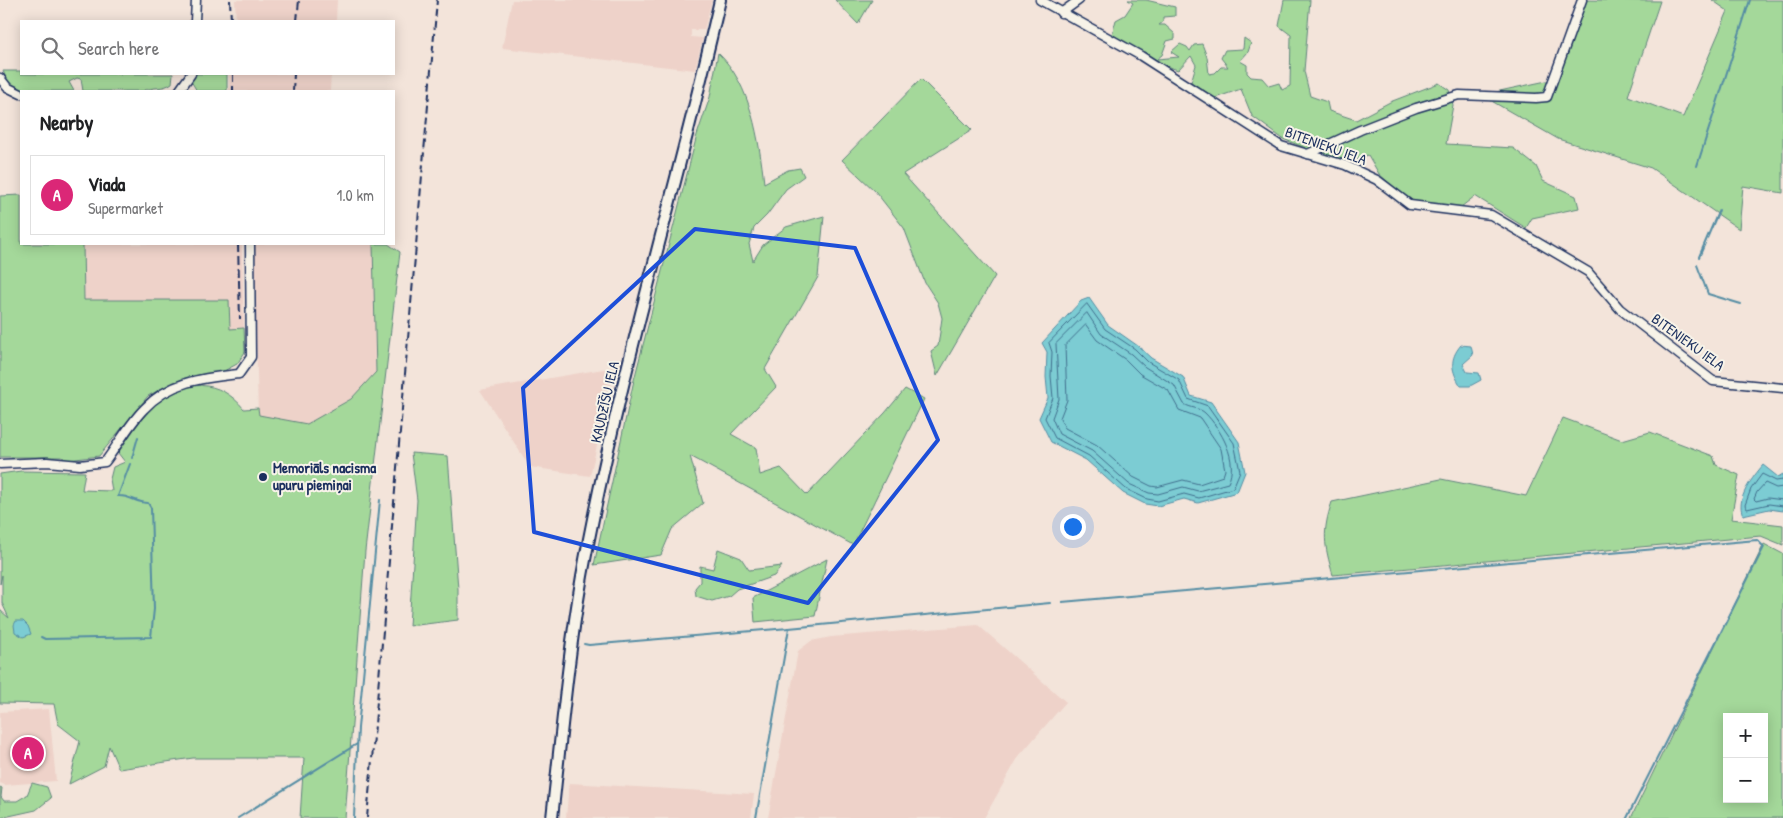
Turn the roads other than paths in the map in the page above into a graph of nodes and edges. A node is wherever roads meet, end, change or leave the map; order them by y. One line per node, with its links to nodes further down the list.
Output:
1 (196, 0): 7 (street)
2 (720, 0): 16 (street, KAUDZĪŠU IELA)
3 (1040, 0): 6 (street, BITENIEKU IELA)
4 (1079, 0): 6 (street)
5 (1582, 0): 12 (street)
6 (1061, 13): 12 (street, BITENIEKU IELA)
7 (195, 20)
8 (190, 75): 10 (street)
9 (0, 78): 11 (street)
10 (180, 90)
11 (20, 94)
12 (1308, 154): 14 (street, BITENIEKU IELA)
13 (250, 245): 15 (street)
14 (1783, 388)
15 (0, 464)
16 (552, 818)

